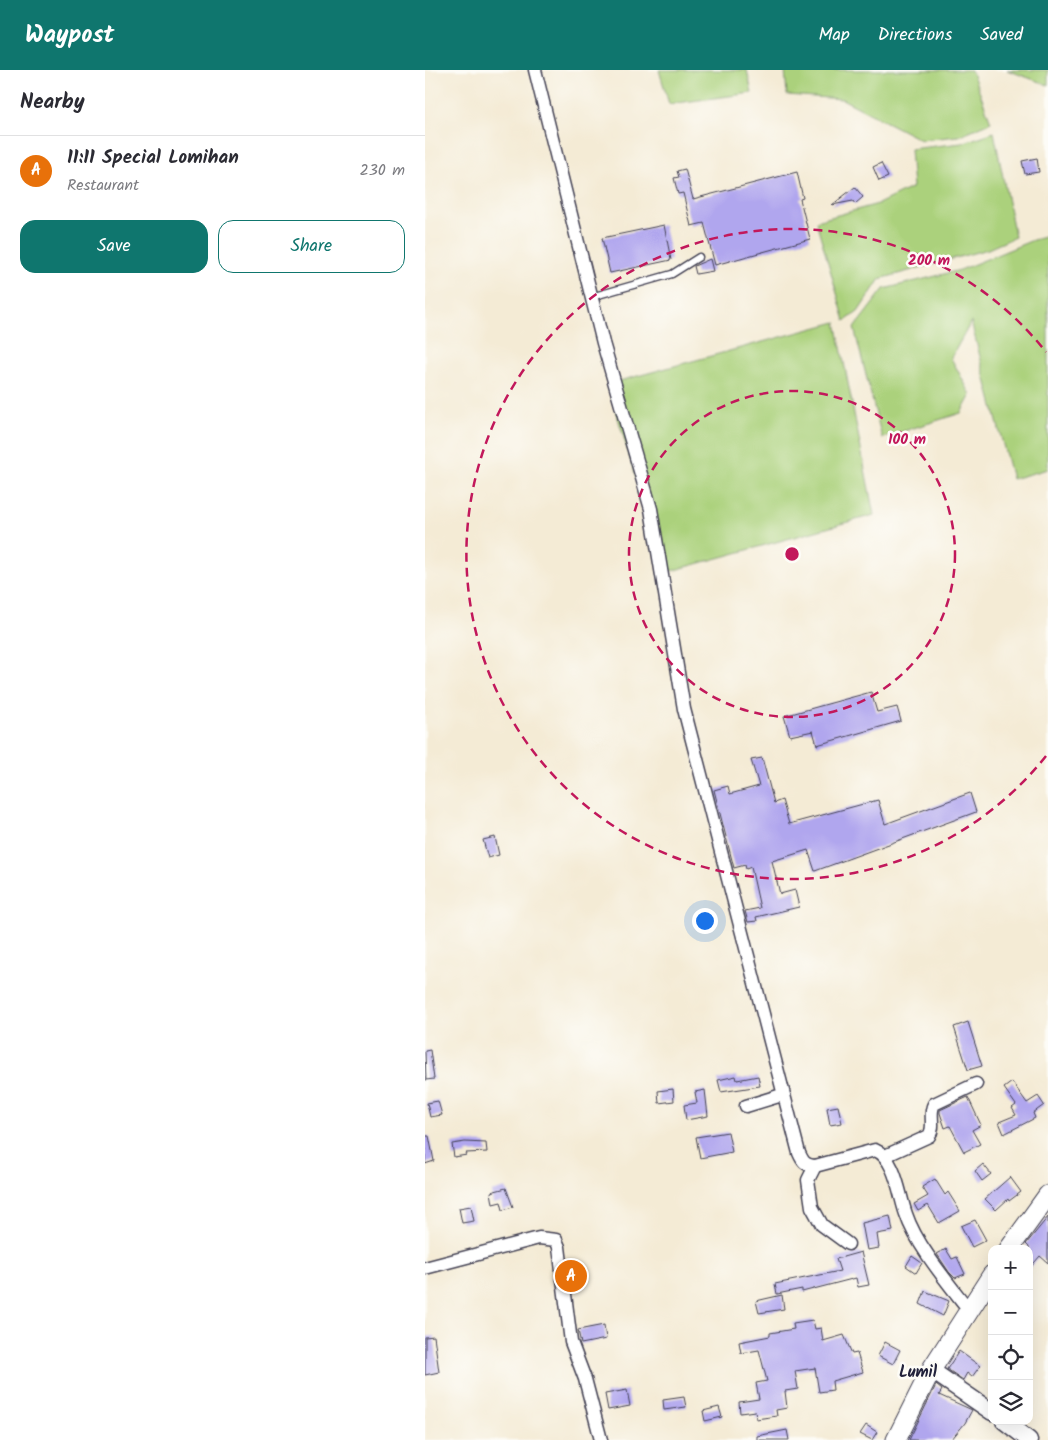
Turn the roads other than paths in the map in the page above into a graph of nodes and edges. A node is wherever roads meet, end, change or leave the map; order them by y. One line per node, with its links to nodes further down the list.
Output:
1 (535, 70): 3 (street)
2 (699, 257): 3 (lane)
3 (591, 297): 5 (street)
4 (976, 1084): 7 (street)
5 (782, 1095): 6 (street); 8 (street)
6 (746, 1106)
7 (885, 1156): 8 (street); 14 (street)
8 (815, 1166): 10 (street)
9 (1048, 1195): 11 (main road)
10 (848, 1244)
11 (1012, 1245)
12 (425, 1268): 18 (street)
13 (988, 1281): 14 (main road)
14 (969, 1310): 15 (main road)
15 (931, 1370): 16 (street); 19 (main road)
16 (988, 1409)
17 (1009, 1425): 20 (street)
18 (601, 1440)
19 (896, 1440)
20 (1029, 1440)

